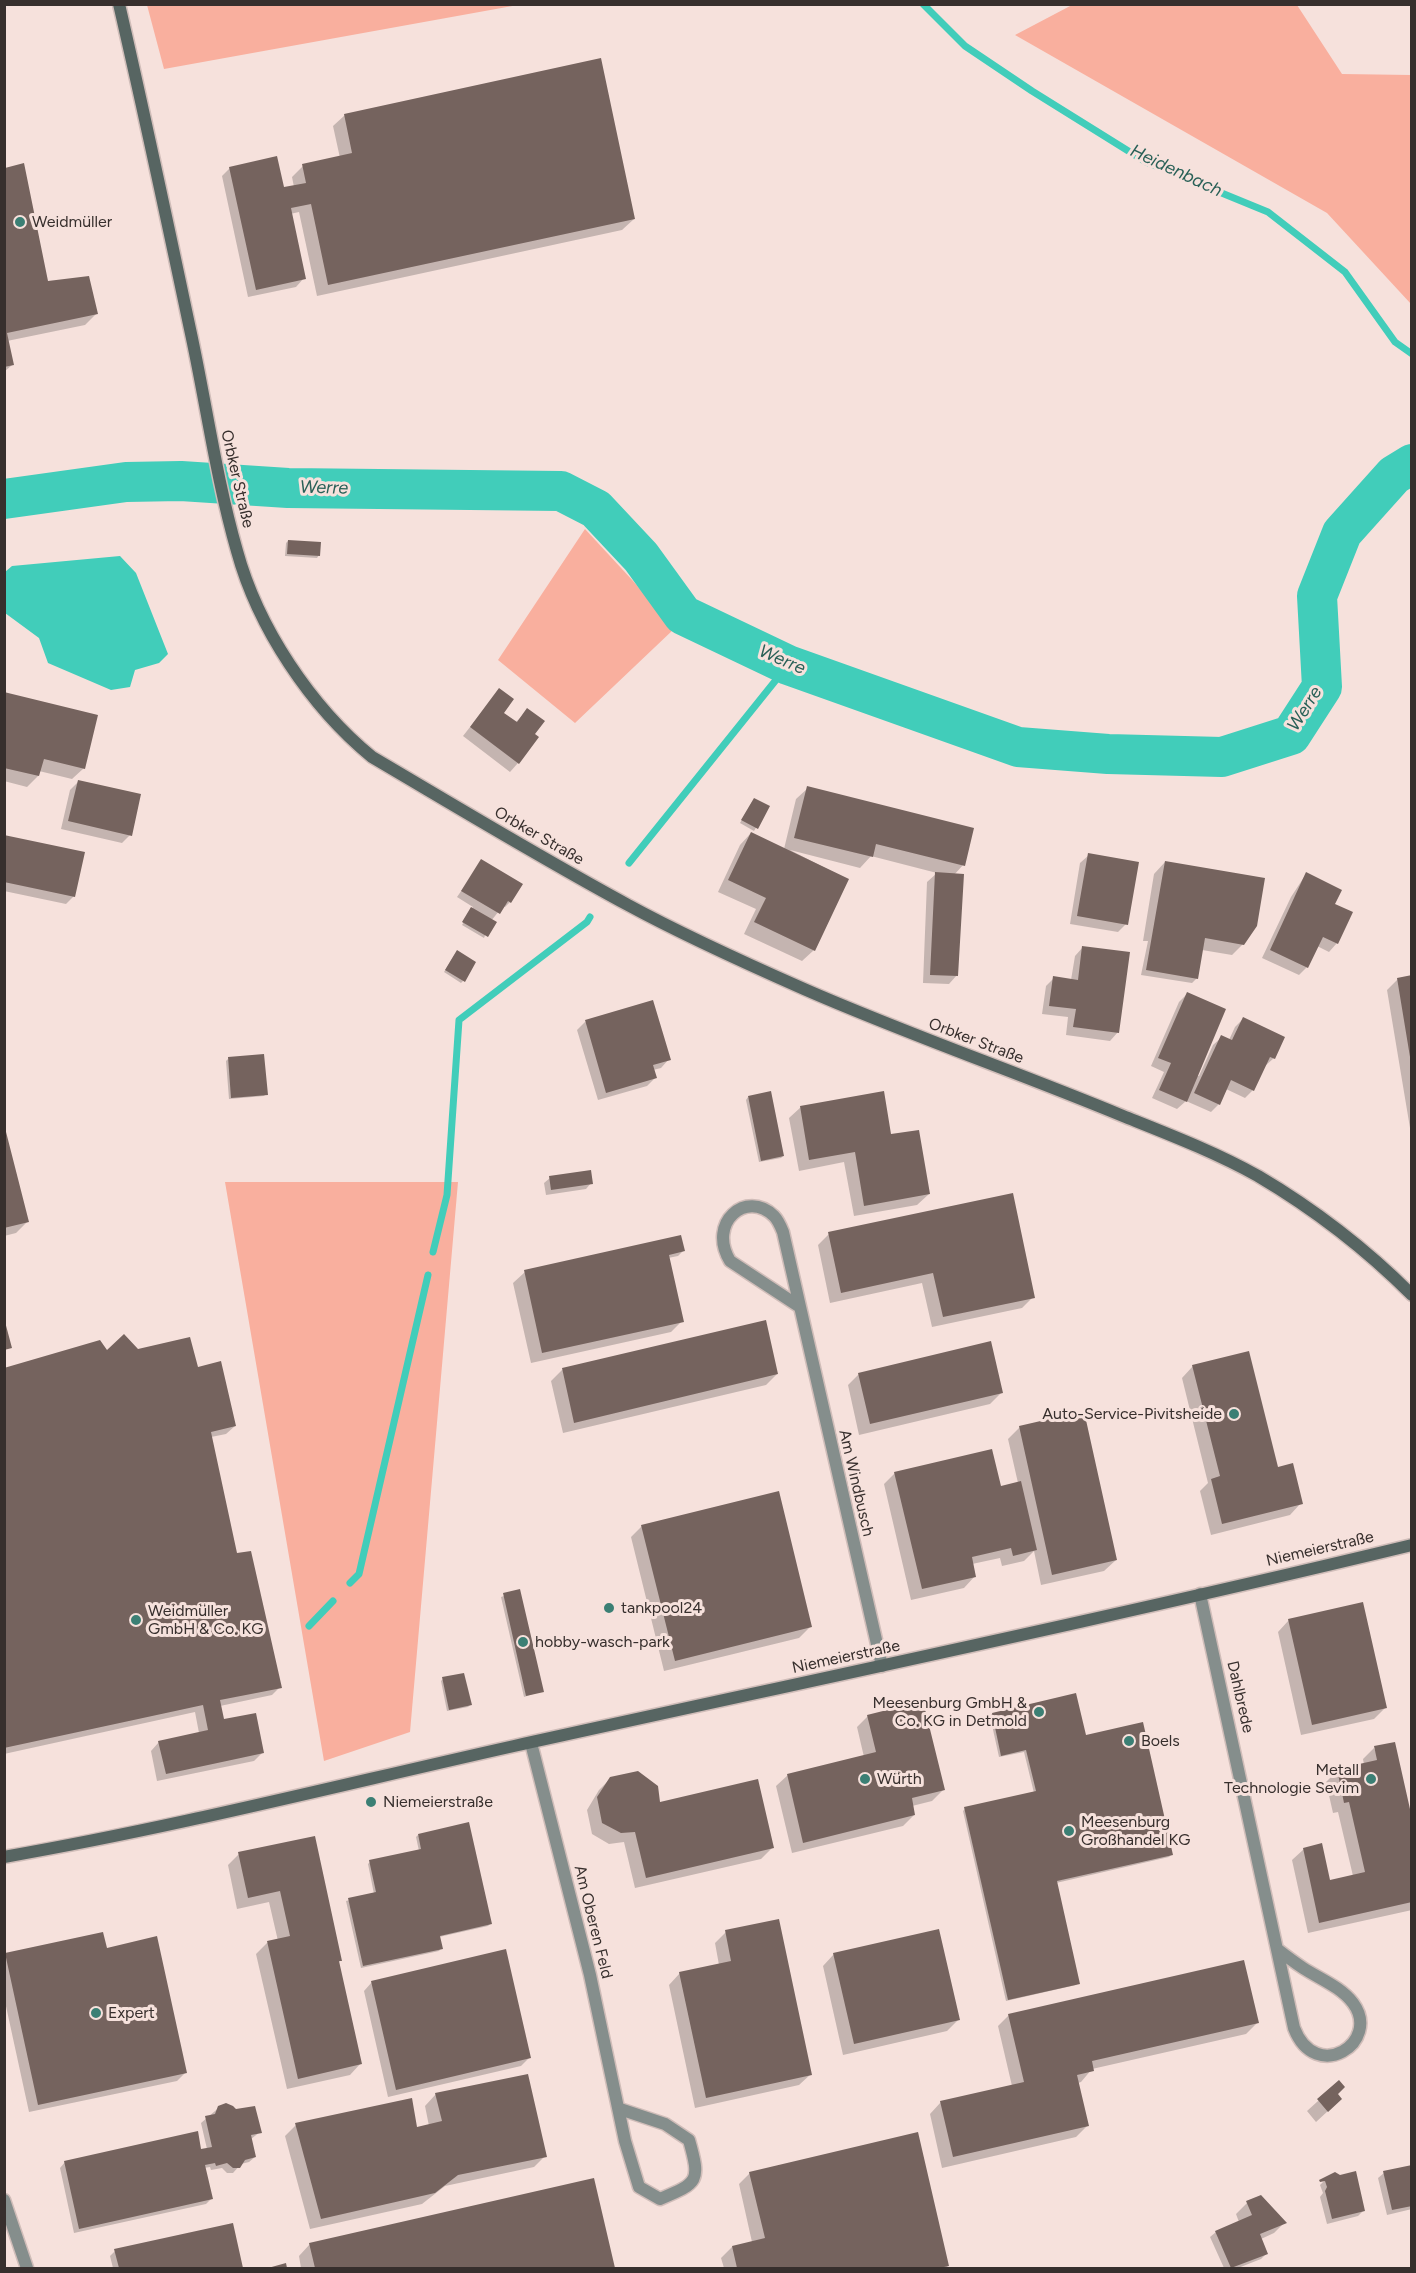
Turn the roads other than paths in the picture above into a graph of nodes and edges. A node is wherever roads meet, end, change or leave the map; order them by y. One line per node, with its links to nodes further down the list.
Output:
1 (119, 4): 2 (street, Orbker Straße)
2 (1412, 1295)
3 (800, 1307): 3 (street, Am Windbusch); 6 (street, Am Windbusch)
4 (1412, 1545): 5 (street, Niemeierstraße)
5 (1200, 1594): 6 (street, Niemeierstraße); 9 (street, Dahlbrede)
6 (882, 1666): 7 (street, Niemeierstraße)
7 (531, 1743): 8 (street, Niemeierstraße); 10 (street, Am Oberen Feld)
8 (4, 1857)
9 (1277, 1949): 9 (street, Dahlbrede)
10 (620, 2109): 10 (street, Am Oberen Feld)
11 (4, 2200): 12 (street)
12 (27, 2268)

